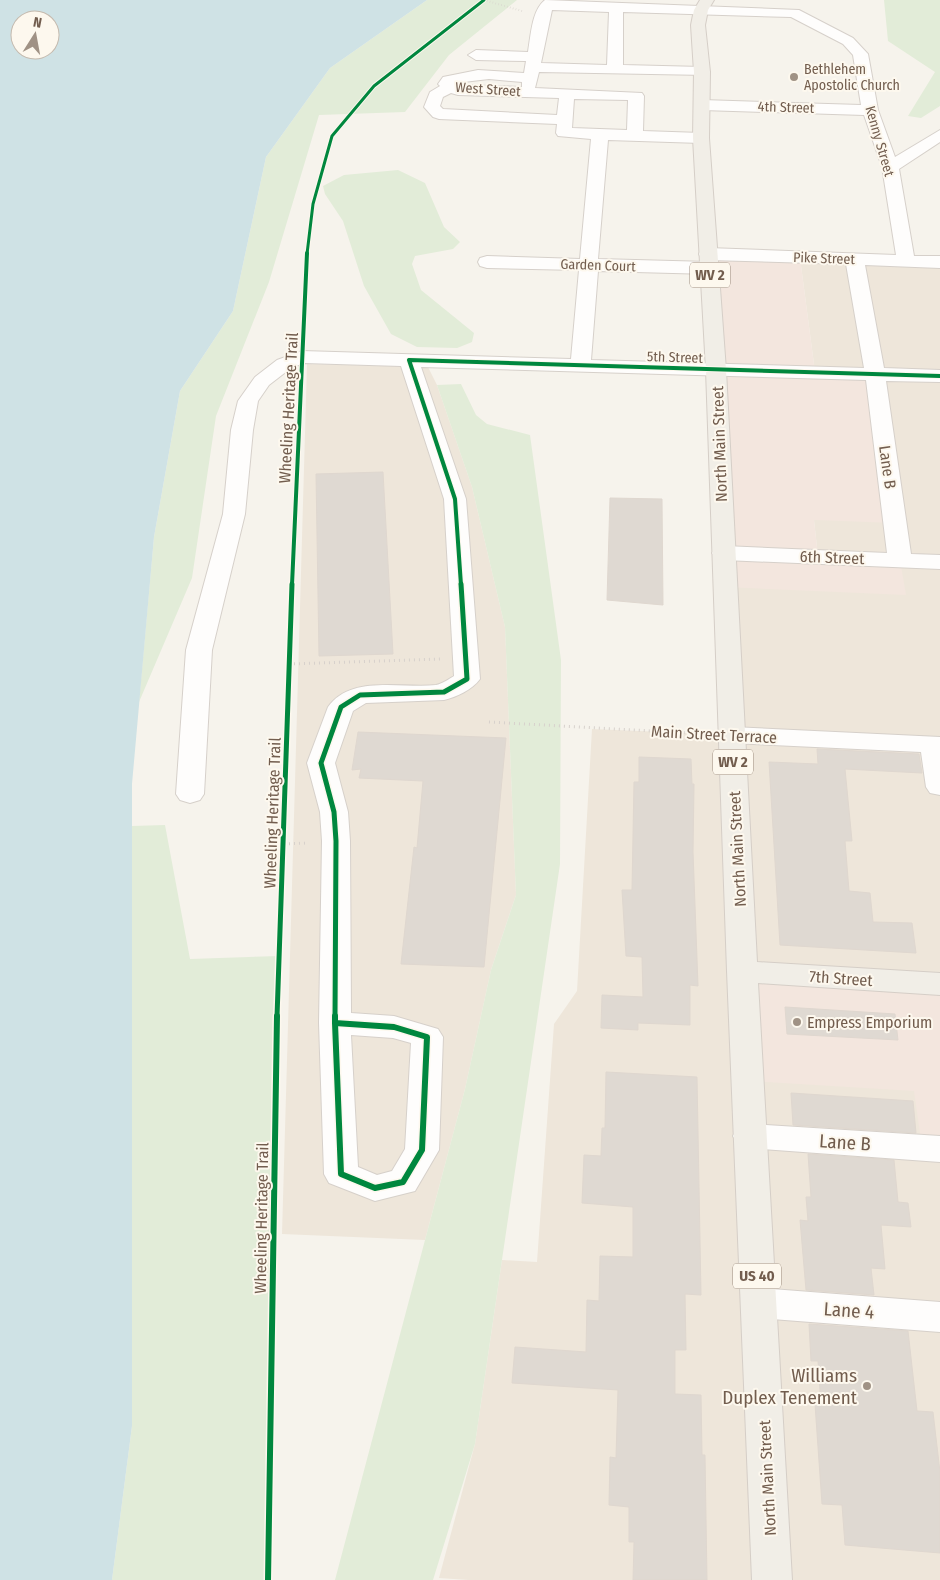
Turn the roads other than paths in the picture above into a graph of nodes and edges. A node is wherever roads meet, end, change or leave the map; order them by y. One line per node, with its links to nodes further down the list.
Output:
1 (704, 5): 3 (street); 4 (street); 7 (main road, North Main Street / WV 2)
2 (547, 6): 4 (street); 8 (street)
3 (798, 6): 11 (street, Kenny Street)
4 (616, 8): 6 (street)
5 (476, 55): 8 (street)
6 (615, 70): 7 (street); 8 (street)
7 (702, 72): 10 (main road, North Main Street / WV 2)
8 (531, 74): 9 (street, West Street); 12 (street, West Street)
9 (567, 93): 12 (street); 15 (street, West Street)
10 (702, 105): 11 (street, 4th Street); 16 (main road, North Main Street / WV 2)
11 (870, 110): 17 (street, Kenny Street)
12 (565, 126): 13 (street)
13 (600, 134): 15 (street); 23 (street)
14 (940, 134): 17 (street)
15 (635, 135): 16 (street)
16 (701, 138): 19 (main road, North Main Street / WV 2)
17 (890, 167): 20 (street, Kenny Street)
18 (855, 260): 19 (street, Pike Street); 20 (street, Pike Street); 27 (street)
19 (708, 261): 23 (street, Garden Court); 26 (main road, North Main Street / WV 2)
20 (906, 261): 22 (street, Pike Street)
21 (487, 262): 23 (street, Garden Court)
22 (940, 262)
23 (590, 265): 25 (street)
24 (409, 360): 25 (street, 5th Street); 35 (street, 5th Street); 38 (street)
25 (580, 366): 26 (street, 5th Street)
26 (716, 370): 27 (street, 5th Street); 29 (main road, North Main Street / WV 2)
27 (876, 374): 28 (street, 5th Street); 30 (street, Lane B)
28 (940, 376)
29 (724, 552): 30 (street, 6th Street); 32 (main road, North Main Street / WV 2)
30 (900, 560): 31 (street, 6th Street)
31 (940, 562)
32 (732, 735): 33 (street, Main Street Terrace); 36 (main road, North Main Street / WV 2)
33 (937, 745): 34 (street)
34 (940, 786)
35 (190, 794)
36 (742, 971): 37 (main road, 7th Street); 39 (main road, North Main Street / US 40)
37 (940, 984)
38 (335, 1023): 38 (street)
39 (750, 1136): 40 (street, Lane B); 41 (main road, North Main Street / US 40)
40 (940, 1149)
41 (759, 1303): 42 (street, Lane 4); 43 (main road, North Main Street / US 40)
42 (940, 1316)
43 (772, 1580)

